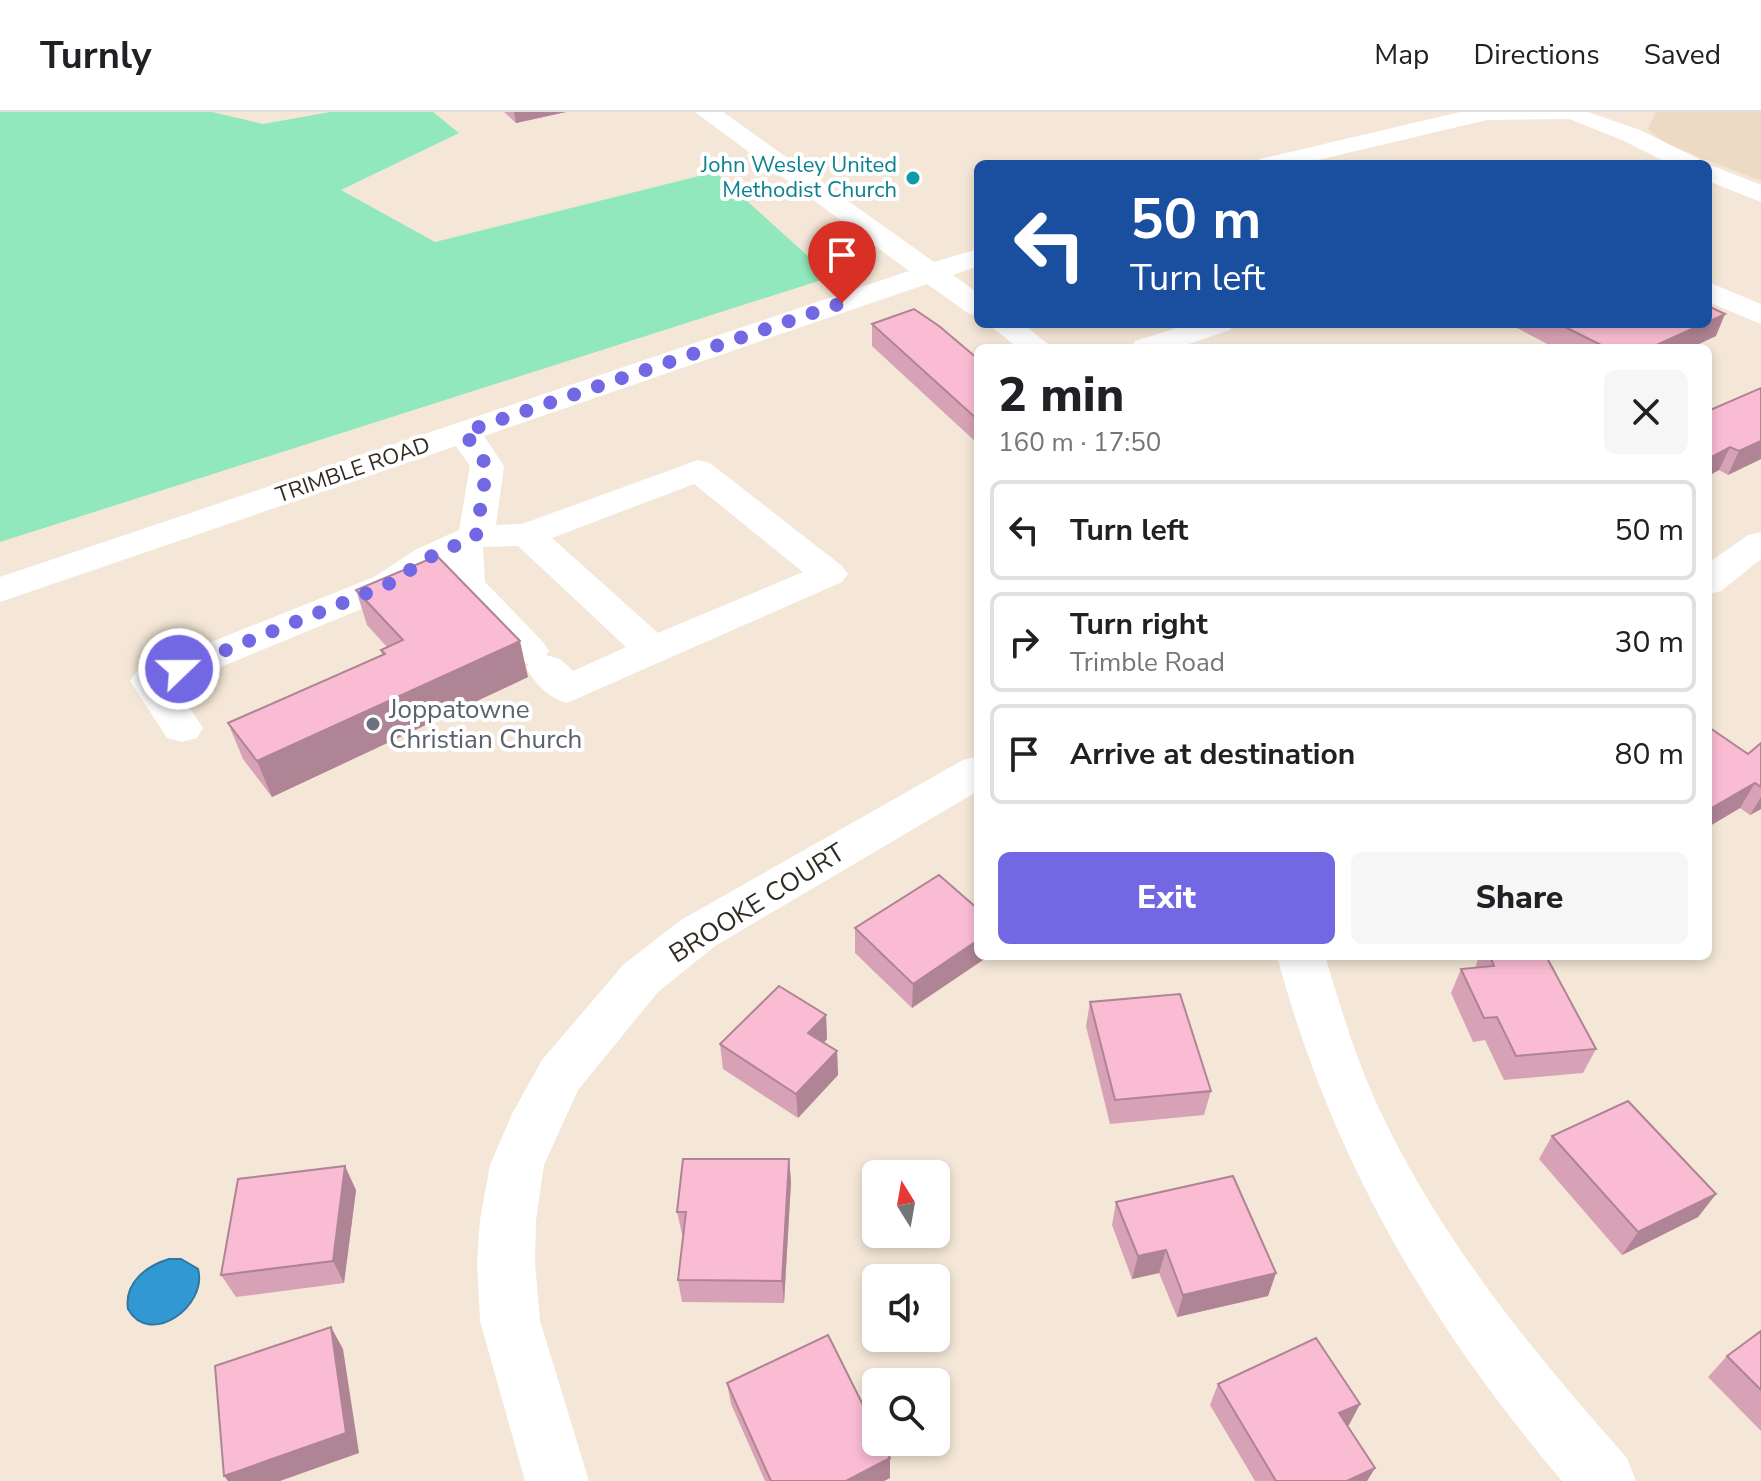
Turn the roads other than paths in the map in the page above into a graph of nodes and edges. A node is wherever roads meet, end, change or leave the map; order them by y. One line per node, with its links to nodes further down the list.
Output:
1 (707, 112): 10 (street)
2 (1488, 113): 3 (street); 5 (street)
3 (1564, 114): 4 (street)
4 (1628, 120): 6 (street)
5 (1286, 160)
6 (1684, 160)
7 (1712, 174): 8 (street)
8 (1761, 194)
9 (974, 258): 10 (street, TRIMBLE ROAD)
10 (929, 274): 12 (street); 18 (street, TRIMBLE ROAD)
11 (1712, 293): 13 (street)
12 (974, 304)
13 (1761, 315)
14 (1009, 328): 16 (street)
15 (1207, 328): 17 (street)
16 (1032, 344)
17 (1158, 344)
18 (464, 432): 20 (street); 23 (street, TRIMBLE ROAD)
19 (527, 535): 20 (street); 24 (street); 24 (street)
20 (470, 539): 24 (street); 25 (street)
21 (1761, 543): 22 (street)
22 (1712, 579)
23 (0, 590)
24 (653, 650)
25 (182, 728)
26 (974, 773): 28 (street, BROOKE COURT)
27 (1302, 960): 29 (street)
28 (557, 1481)
29 (1604, 1481)

